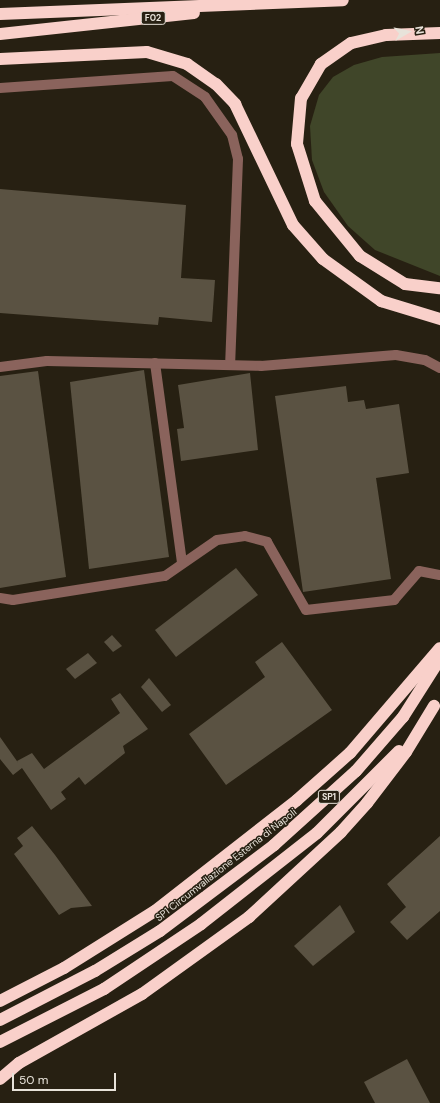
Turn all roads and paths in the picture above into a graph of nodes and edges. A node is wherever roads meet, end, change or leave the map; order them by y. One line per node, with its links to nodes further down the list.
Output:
1 (342, 0): 2 (highway)
2 (306, 1): 3 (highway); 5 (highway, F02)
3 (0, 14)
4 (440, 33): 8 (highway)
5 (0, 34)
6 (0, 59): 9 (highway)
7 (0, 88): 11 (street)
8 (440, 288)
9 (440, 319)
10 (155, 363): 11 (street); 12 (street); 14 (street)
11 (230, 365): 13 (street)
12 (0, 367)
13 (440, 368)
14 (182, 562): 15 (street); 16 (street)
15 (440, 575)
16 (0, 598)
17 (440, 648): 20 (highway)
18 (440, 659): 21 (highway, SP1 Circumvallazione Esterna di Napoli / SP1)
19 (437, 702): 22 (highway, SP1); 23 (highway)
20 (0, 1001)
21 (0, 1020)
22 (0, 1042)
23 (0, 1080)

